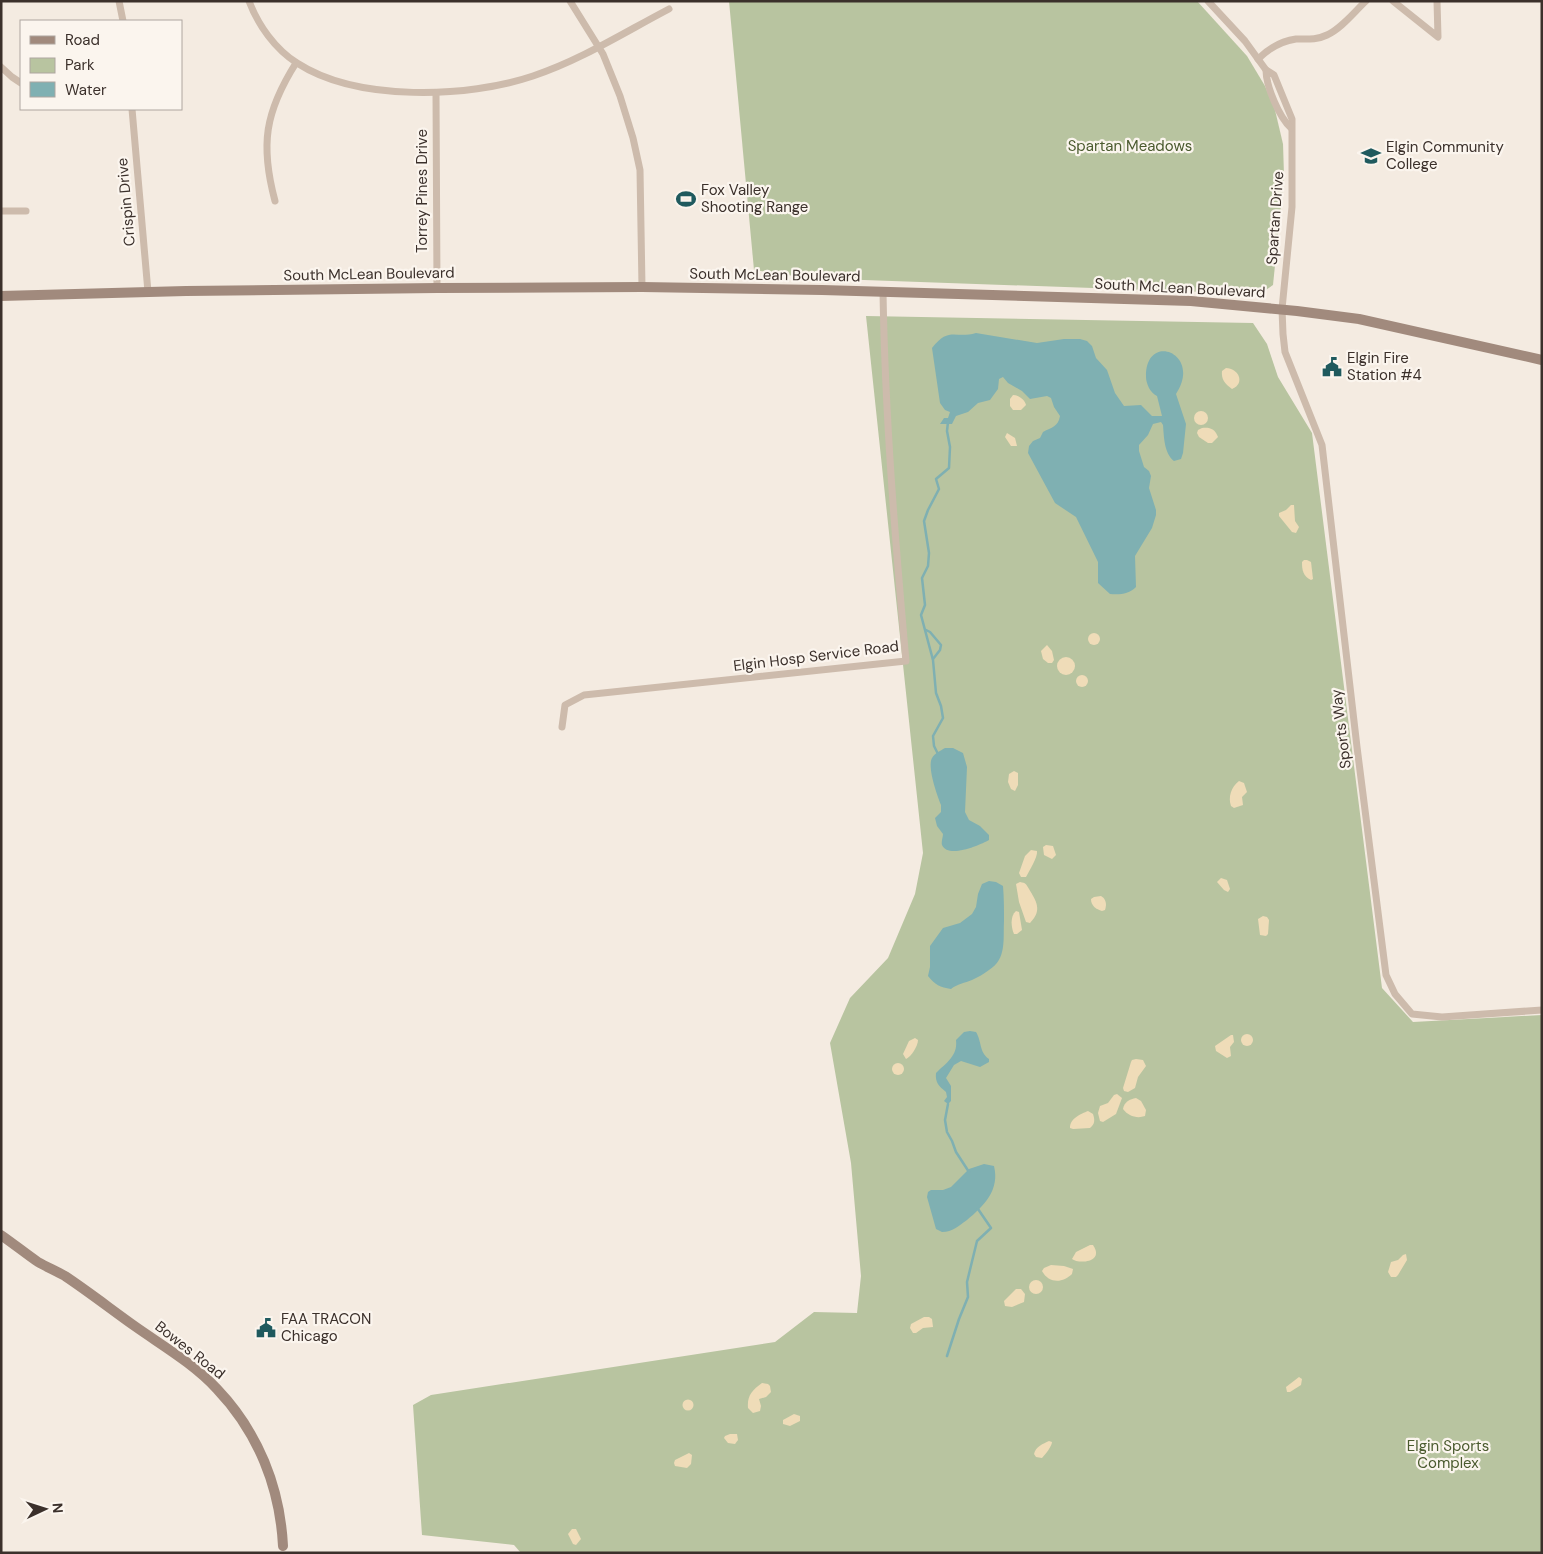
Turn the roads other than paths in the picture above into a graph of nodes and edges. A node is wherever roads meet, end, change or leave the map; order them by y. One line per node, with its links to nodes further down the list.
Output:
1 (119, 1): 9 (street)
2 (249, 1): 12 (street)
3 (570, 1): 10 (street)
4 (1208, 1): 11 (street, Spartan Drive)
5 (1366, 1): 11 (street)
6 (1393, 1): 7 (street)
7 (1437, 1)
8 (669, 9): 10 (street)
9 (123, 20)
10 (599, 46): 15 (street); 20 (street)
11 (1258, 59): 25 (street, Spartan Drive)
12 (296, 63): 15 (street); 17 (street)
13 (1, 67): 14 (street)
14 (20, 81)
15 (436, 93): 21 (street, Torrey Pines Drive)
16 (132, 110): 22 (street, Crispin Drive)
17 (275, 200)
18 (1, 211): 19 (street)
19 (26, 211)
20 (642, 287): 21 (main road, South McLean Boulevard); 23 (main road, South McLean Boulevard)
21 (437, 288): 22 (main road, South McLean Boulevard)
22 (148, 292): 24 (main road, South McLean Boulevard)
23 (883, 292): 25 (main road, South McLean Boulevard); 27 (street, Elgin Hosp Service Road)
24 (1, 296)
25 (1282, 309): 26 (main road, South McLean Boulevard); 28 (street, Sports Way)
26 (1540, 358)
27 (562, 726)
28 (1542, 1010)
29 (1, 1235): 30 (main road, Bowes Road)
30 (283, 1546)

